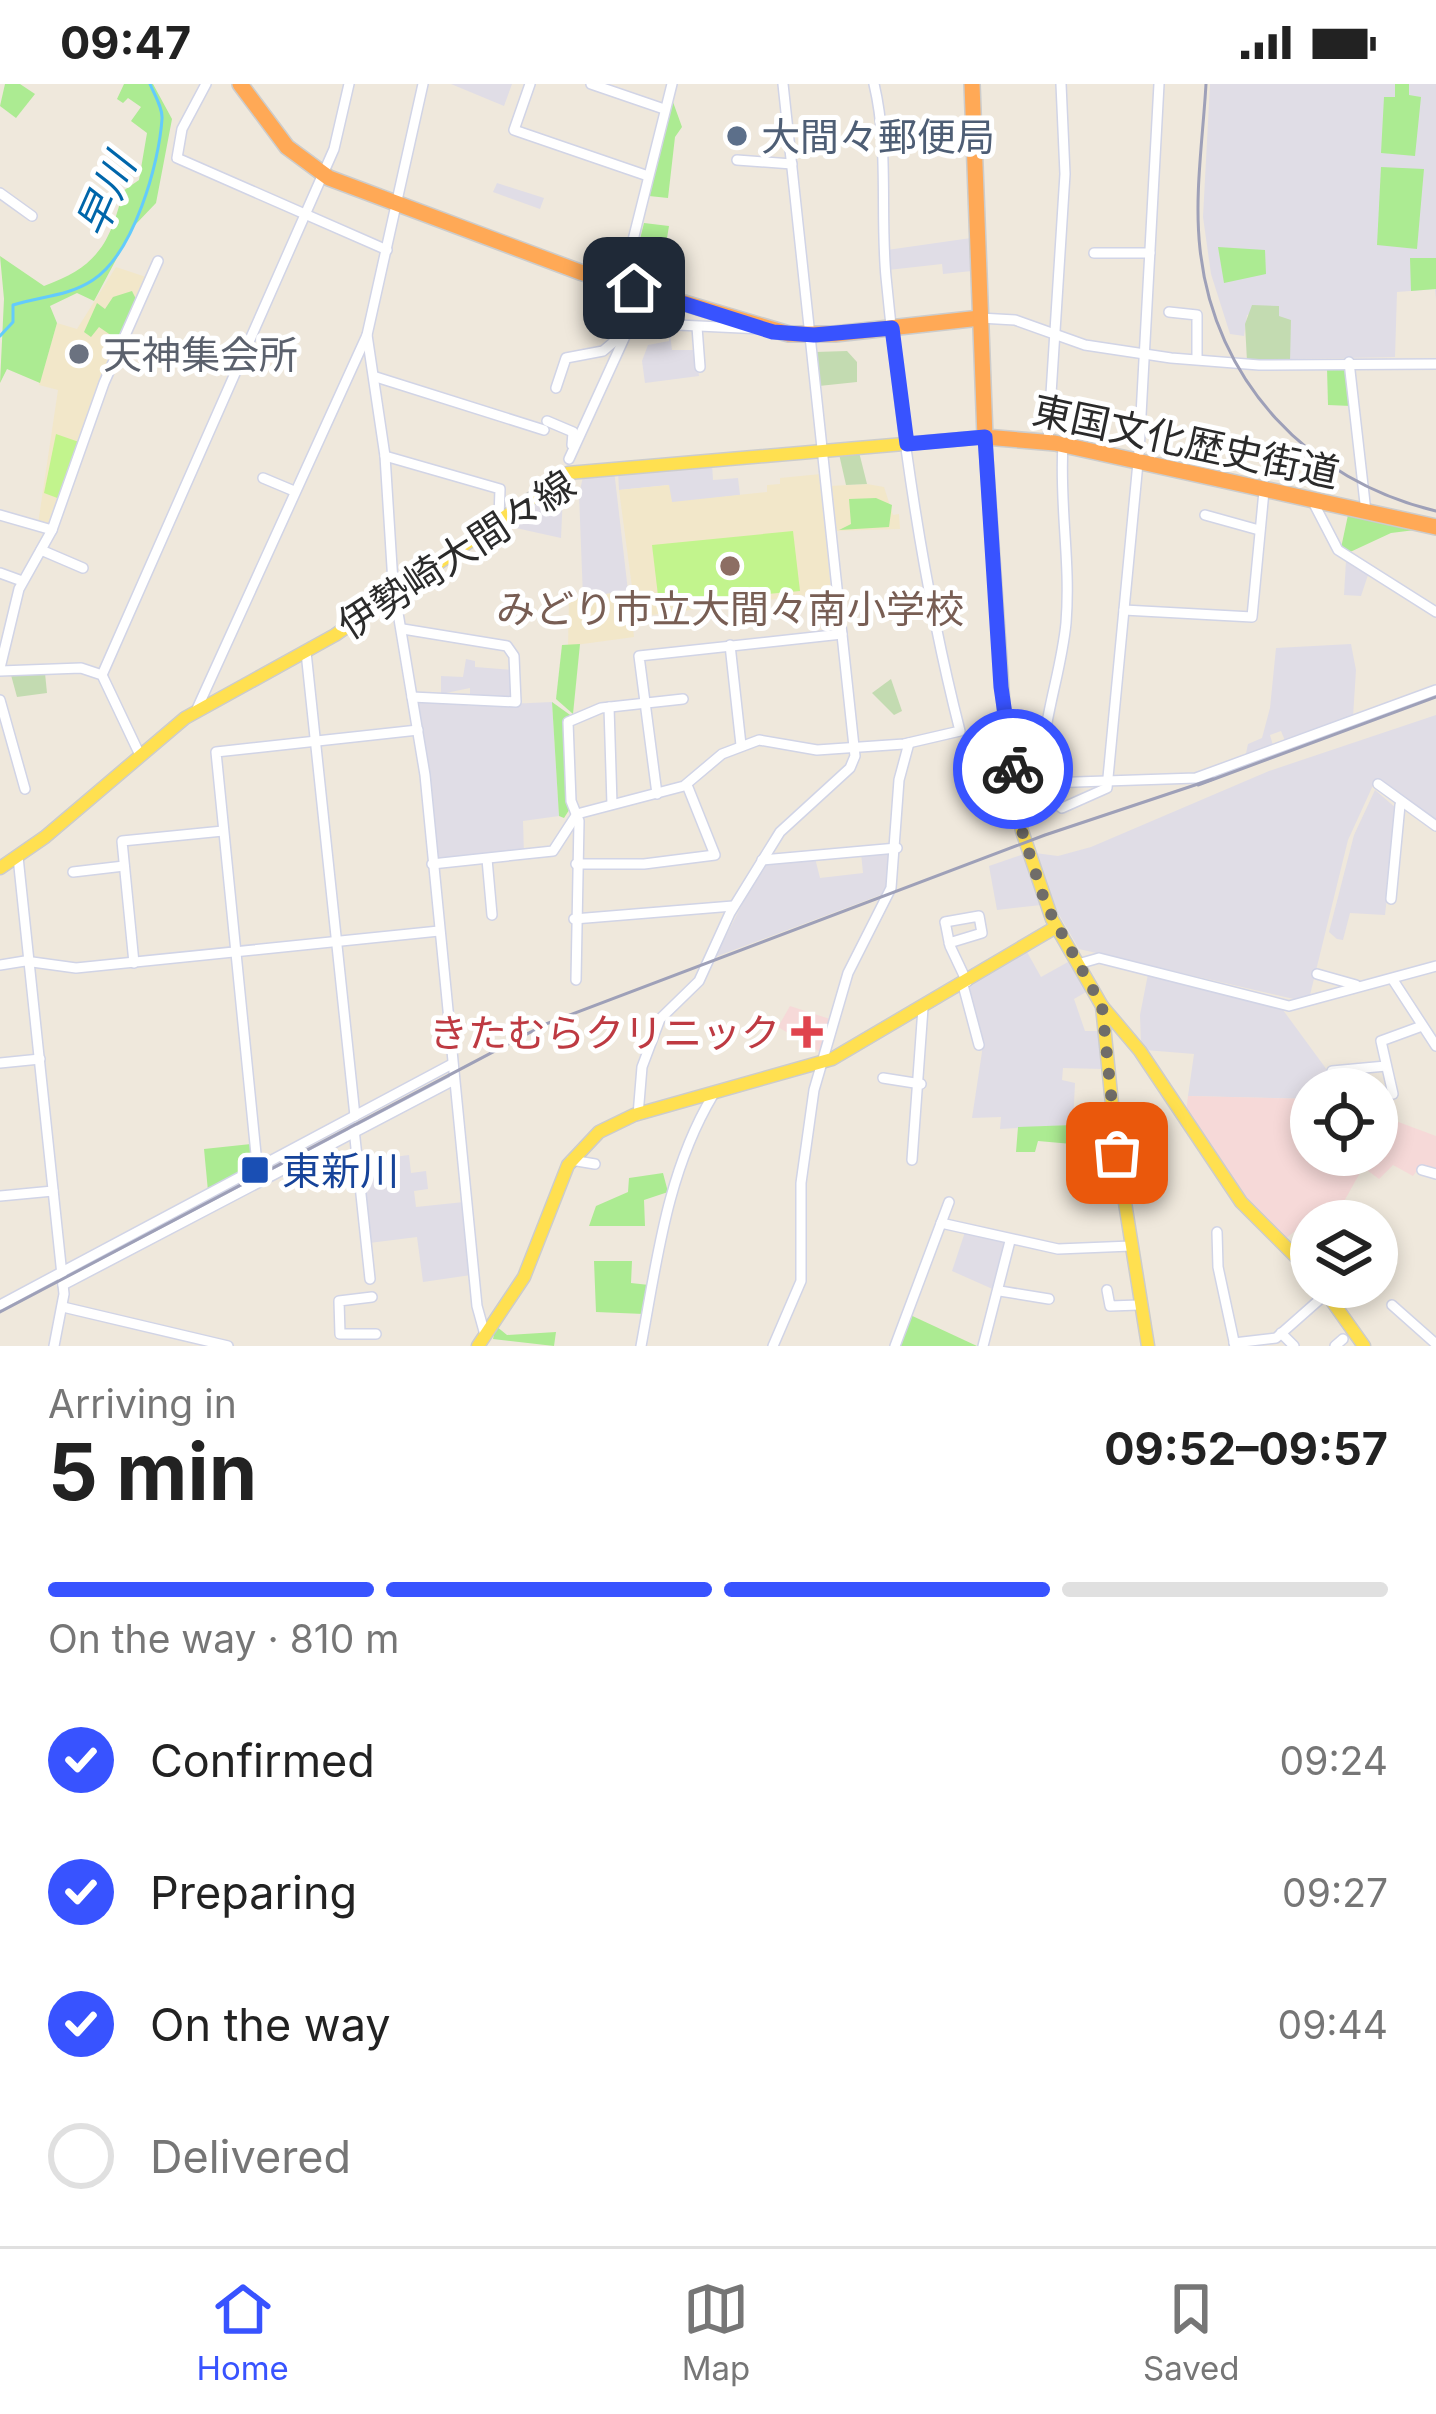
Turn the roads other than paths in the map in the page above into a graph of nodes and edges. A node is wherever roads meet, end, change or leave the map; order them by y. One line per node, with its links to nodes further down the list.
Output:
1 (206, 84): 20 (street)
2 (240, 84): 16 (highway)
3 (349, 84): 16 (street)
4 (423, 84): 19 (street)
5 (530, 84): 17 (street)
6 (591, 84): 13 (street)
7 (672, 84): 13 (street)
8 (784, 84): 15 (street)
9 (874, 84): 31 (street)
10 (972, 84): 28 (highway, 東国文化歴史街道)
11 (1061, 84): 35 (street)
12 (1159, 84): 24 (street)
13 (664, 109): 17 (street)
14 (737, 160): 15 (street)
15 (792, 164): 34 (street)
16 (322, 174): 19 (highway); 20 (street)
17 (648, 176): 26 (street)
18 (0, 194): 21 (street)
19 (398, 206): 22 (street); 26 (highway)
20 (304, 214): 22 (street); 74 (street)
21 (32, 216)
22 (387, 250): 33 (street)
23 (1094, 253): 24 (street)
24 (1150, 253): 36 (street)
25 (158, 261): 59 (street)
26 (626, 286): 29 (street); 32 (highway)
27 (1169, 313): 37 (street)
28 (980, 318): 31 (highway); 35 (street); 43 (highway, 東国文化歴史街道)
29 (632, 325): 30 (street); 42 (street); 49 (street)
30 (697, 326): 32 (street); 40 (street)
31 (892, 328): 34 (highway); 45 (street)
32 (762, 329): 34 (highway)
33 (367, 334): 41 (street); 51 (street)
34 (811, 335): 46 (street)
35 (1054, 336): 36 (street); 44 (street)
36 (1144, 355): 37 (street); 48 (street)
37 (1199, 360): 38 (street)
38 (1349, 362): 39 (street); 54 (street)
39 (1436, 364)
40 (700, 367)
41 (376, 377): 47 (street); 49 (street)
42 (556, 388)
43 (985, 437): 44 (highway, 東国文化歴史街道); 45 (main road, 伊勢崎大間々線); 90 (main road)
44 (1056, 443): 48 (highway, 東国文化歴史街道); 89 (street)
45 (907, 444): 46 (main road, 伊勢崎大間々線); 84 (street)
46 (824, 452): 49 (main road, 伊勢崎大間々線); 69 (street)
47 (385, 455): 57 (street); 65 (street)
48 (1138, 464): 52 (highway, 東国文化歴史街道); 66 (street)
49 (568, 466): 57 (main road, 伊勢崎大間々線)
50 (263, 478): 51 (street)
51 (294, 491): 81 (street)
52 (1264, 491): 53 (highway, 東国文化歴史街道); 60 (street)
53 (1312, 500): 54 (highway, 東国文化歴史街道); 67 (street)
54 (1366, 512): 58 (highway, 東国文化歴史街道)
55 (0, 515): 59 (street)
56 (1205, 515): 60 (street)
57 (499, 518): 65 (main road, 伊勢崎大間々線)
58 (1436, 527)
59 (52, 530): 61 (street)
60 (1259, 530): 66 (street)
61 (41, 550): 62 (street); 64 (street)
62 (83, 568)
63 (0, 573): 64 (street)
64 (22, 581): 72 (street)
65 (395, 591): 68 (street); 71 (main road, 伊勢崎大間々線)
66 (1124, 610): 88 (street)
67 (1436, 612)
68 (403, 629): 76 (street); 76 (street)
69 (842, 634): 70 (street); 86 (street)
70 (730, 645): 79 (street); 85 (street)
71 (306, 652): 81 (main road, 伊勢崎大間々線); 83 (street)
72 (0, 656): 73 (street)
73 (0, 669): 74 (street)
74 (102, 675): 87 (street)
75 (1436, 690): 88 (street)
76 (412, 697): 82 (street)
77 (682, 699): 79 (street)
78 (0, 700): 93 (street)
79 (644, 703): 80 (street); 94 (street)
80 (609, 707): 95 (street); 97 (street)
81 (196, 711): 87 (main road, 伊勢崎大間々線)
82 (418, 730): 83 (street); 104 (street)
83 (318, 741): 99 (street); 115 (street)
84 (909, 743): 86 (street); 100 (street)
85 (741, 745): 86 (street); 92 (street)
86 (855, 746): 103 (street)
87 (139, 753): 101 (main road, 伊勢崎大間々線)
88 (1108, 779): 89 (street); 89 (street)
89 (1046, 782): 90 (street)
90 (1016, 784): 113 (main road)
91 (1378, 784): 96 (street)
92 (687, 785): 94 (street); 105 (street)
93 (25, 789)
94 (657, 794): 95 (street)
95 (612, 804): 97 (street)
96 (1400, 805): 98 (street); 109 (street)
97 (577, 814): 102 (street); 105 (street)
98 (1436, 826)
99 (223, 831): 106 (street); 117 (street)
100 (897, 848): 103 (street); 134 (street)
101 (18, 857): 107 (main road, 伊勢崎大間々線); 118 (street)
102 (487, 859): 104 (street); 111 (street)
103 (762, 860): 110 (street)
104 (433, 864): 114 (street)
105 (576, 864): 112 (street)
106 (124, 866): 108 (street); 119 (street)
107 (0, 868)
108 (73, 872)
109 (1391, 899)
110 (733, 906): 112 (street); 143 (street)
111 (492, 915)
112 (574, 919): 124 (street)
113 (1056, 927): 120 (main road); 126 (main road)
114 (439, 931): 115 (street); 136 (street)
115 (336, 942): 117 (street); 144 (street)
116 (950, 943): 126 (street)
117 (236, 952): 119 (street); 148 (street)
118 (30, 962): 119 (street); 121 (street); 133 (street)
119 (134, 963)
120 (1078, 964): 127 (street); 128 (main road)
121 (0, 965)
122 (1436, 966): 125 (street)
123 (1317, 974): 127 (street)
124 (576, 980)
125 (1393, 980): 127 (street); 130 (street)
126 (965, 983): 129 (main road); 131 (street)
127 (1357, 985)
128 (1102, 1006): 158 (main road); 159 (main road)
129 (923, 1008): 134 (main road); 141 (street)
130 (1422, 1026): 132 (street); 137 (street)
131 (979, 1045)
132 (1436, 1046)
133 (40, 1059): 135 (street); 152 (street)
134 (824, 1062): 142 (main road); 184 (street)
135 (0, 1063)
136 (452, 1064): 140 (street); 144 (street)
137 (1386, 1066): 138 (street)
138 (1364, 1068)
139 (883, 1078): 141 (street)
140 (454, 1080): 145 (street); 176 (street)
141 (921, 1084): 147 (street)
142 (712, 1095): 143 (main road); 183 (street)
143 (638, 1114): 146 (main road)
144 (355, 1116): 148 (street)
145 (354, 1129): 161 (street); 162 (street)
146 (571, 1160): 149 (street); 176 (main road)
147 (912, 1160)
148 (257, 1164): 160 (street)
149 (595, 1164)
150 (1422, 1170): 151 (street)
151 (1436, 1174)
152 (53, 1191): 153 (street); 160 (street)
153 (0, 1196)
154 (949, 1202): 155 (street)
155 (941, 1223): 157 (street); 185 (street)
156 (1217, 1232): 177 (street)
157 (1010, 1241): 158 (street); 164 (street)
158 (1131, 1246): 168 (main road)
159 (1290, 1247)
160 (61, 1272): 162 (street); 167 (street)
161 (370, 1279)
162 (63, 1285): 169 (street)
163 (1107, 1290): 168 (street)
164 (1000, 1291): 166 (street); 179 (street)
165 (372, 1297): 175 (street)
166 (1049, 1299)
167 (0, 1305)
168 (1139, 1305): 186 (main road)
169 (63, 1306): 173 (street); 180 (street)
170 (1307, 1308): 174 (street)
171 (1338, 1308): 188 (main road)
172 (1395, 1308): 178 (street)
173 (159, 1330): 181 (street); 182 (street)
174 (1281, 1333): 177 (street); 187 (street)
175 (376, 1334)
176 (482, 1341)
177 (1235, 1344)
178 (1436, 1344)
179 (986, 1345)
180 (54, 1346)
181 (155, 1346)
182 (227, 1346)
183 (641, 1346)
184 (773, 1346)
185 (895, 1346)
186 (1148, 1346)
187 (1294, 1346)
188 (1364, 1346)

